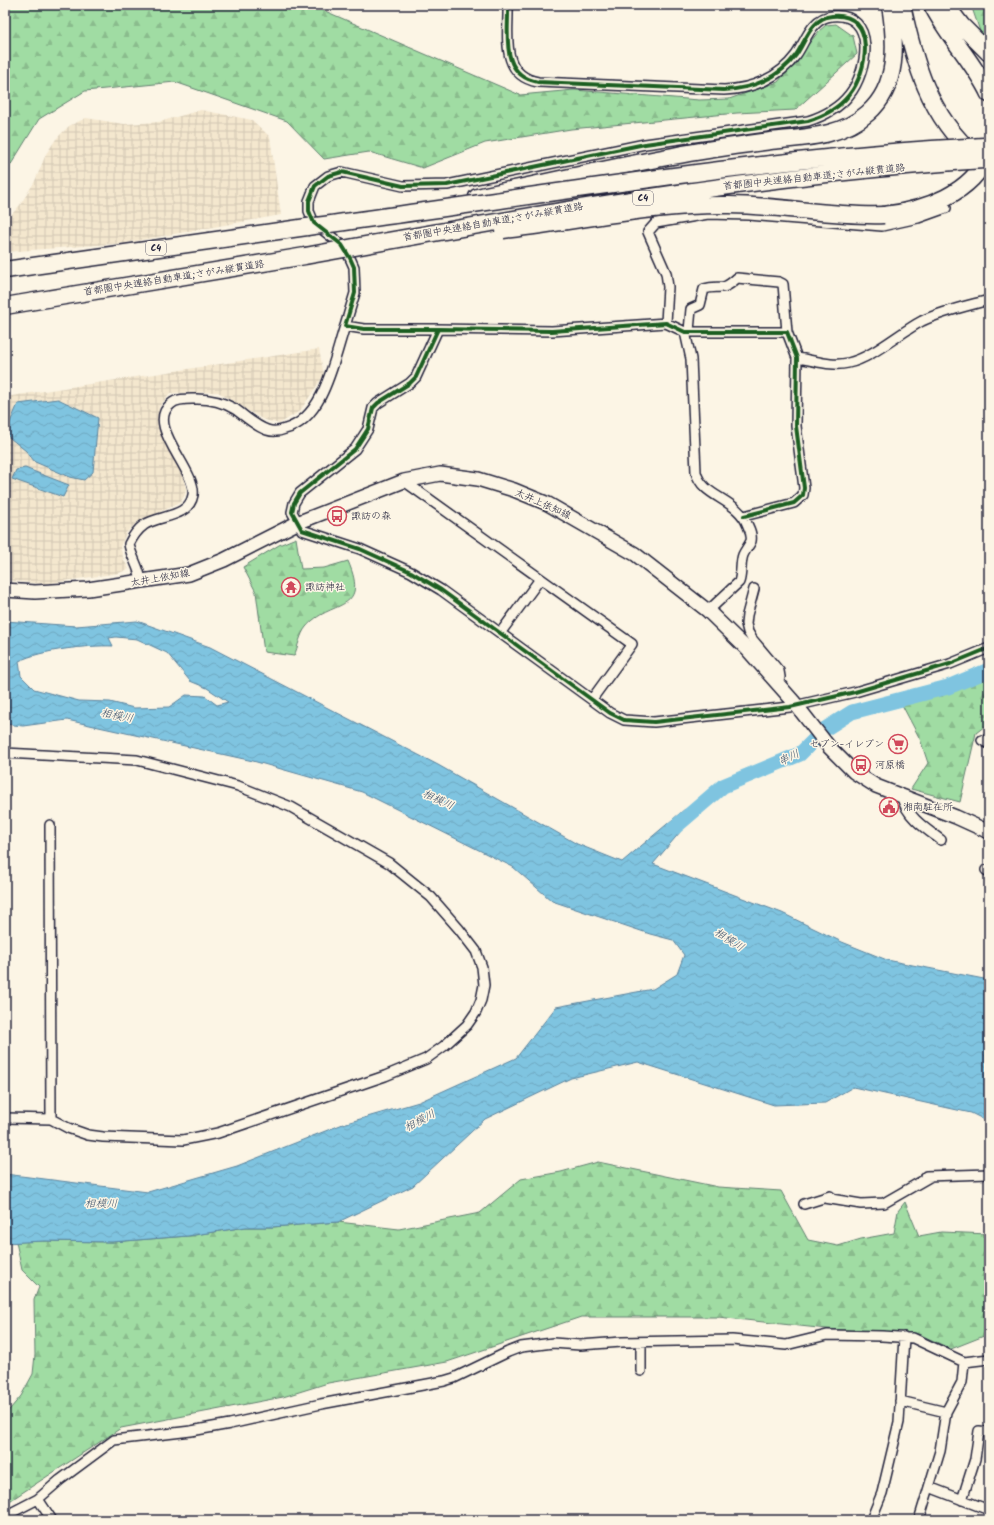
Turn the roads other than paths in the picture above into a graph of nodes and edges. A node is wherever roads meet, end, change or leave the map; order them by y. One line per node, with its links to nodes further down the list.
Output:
1 (508, 5): 16 (street)
2 (890, 5): 10 (highway, bridge)
3 (902, 5): 8 (highway, bridge)
4 (932, 5): 7 (highway)
5 (948, 7): 6 (highway)
6 (989, 53)
7 (989, 94)
8 (987, 155): 10 (highway, 首都圏中央連絡自動車道;さがみ縦貫道路 / C4, bridge); 11 (highway, 首都圏中央連絡自動車道;さがみ縦貫道路 / C4, bridge); 11 (highway, bridge)
9 (946, 208): 15 (street)
10 (366, 219): 12 (highway, 首都圏中央連絡自動車道;さがみ縦貫道路 / C4, bridge)
11 (305, 256): 14 (highway, 首都圏中央連絡自動車道;さがみ縦貫道路 / C4)
12 (5, 270)
13 (989, 300): 20 (street)
14 (5, 306)
15 (666, 324): 17 (street); 18 (street)
16 (345, 326): 17 (street); 25 (street)
17 (438, 329): 23 (street)
18 (687, 331): 19 (street); 19 (street); 22 (street)
19 (787, 332): 20 (street)
20 (797, 358): 22 (street)
21 (404, 481): 23 (main road, 太井上依知線); 24 (street); 28 (main road, 太井上依知線)
22 (744, 516): 28 (street)
23 (297, 523): 25 (main road, 太井上依知線); 29 (street)
24 (540, 579): 29 (street); 32 (street)
25 (141, 582): 27 (main road, 太井上依知線)
26 (754, 589): 31 (street)
27 (5, 590)
28 (708, 611): 31 (main road, 太井上依知線)
29 (501, 632): 32 (street)
30 (989, 648): 33 (street)
31 (778, 683): 33 (main road, 太井上依知線)
32 (592, 699): 33 (street)
33 (798, 707): 35 (main road, 太井上依知線)
34 (5, 753): 40 (street)
35 (902, 797): 37 (main road, 太井上依知線); 38 (street)
36 (50, 825): 40 (street)
37 (989, 832)
38 (941, 840)
39 (5, 1118): 40 (street)
40 (51, 1119)
41 (989, 1174): 42 (street)
42 (931, 1176): 43 (street); 45 (street)
43 (916, 1177)
44 (836, 1195): 45 (street)
45 (825, 1198): 46 (street)
46 (804, 1204)
47 (904, 1337): 48 (street); 50 (street); 52 (street)
48 (641, 1342): 51 (street); 56 (street)
49 (989, 1359): 50 (street)
50 (964, 1362): 53 (street)
51 (641, 1371)
52 (900, 1401): 53 (street); 61 (street)
53 (946, 1412): 55 (street)
54 (989, 1432): 57 (street)
55 (929, 1487): 57 (street); 62 (street)
56 (38, 1498): 59 (street); 60 (street)
57 (962, 1500): 58 (street)
58 (989, 1510)
59 (5, 1516)
60 (52, 1520)
61 (871, 1520)
62 (919, 1520)

